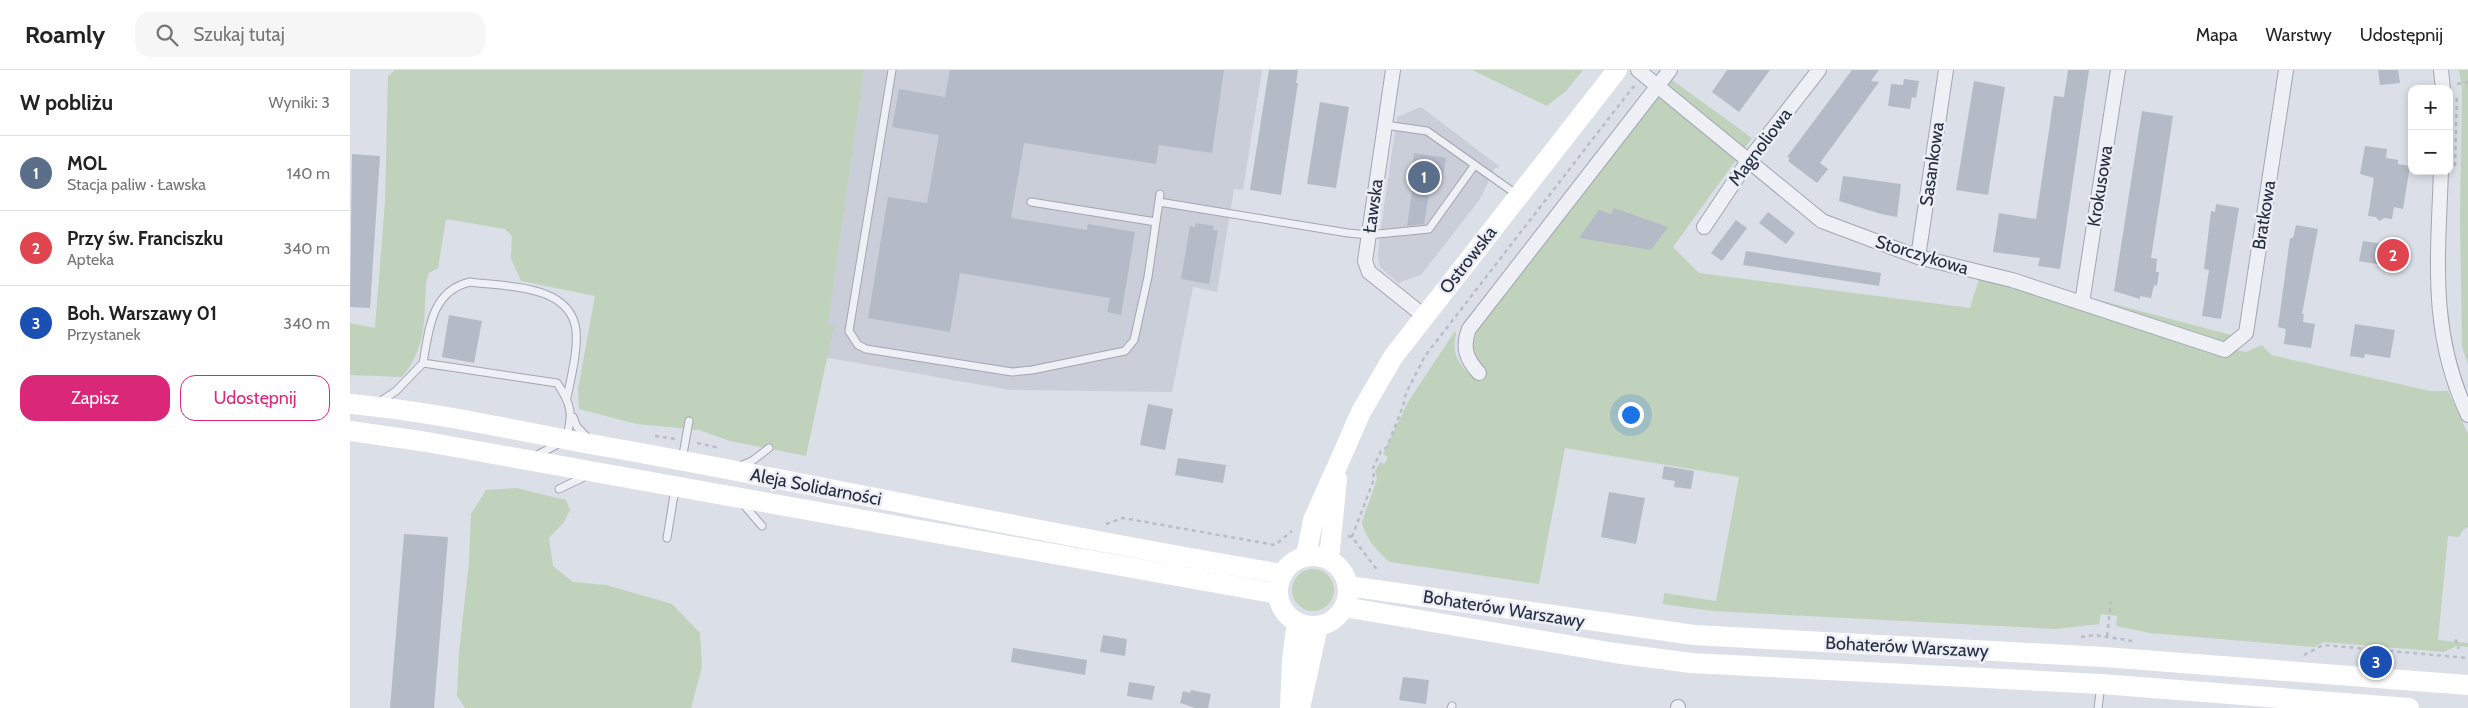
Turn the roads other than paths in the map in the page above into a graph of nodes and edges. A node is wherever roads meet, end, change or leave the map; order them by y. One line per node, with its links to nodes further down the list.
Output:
1 (892, 70): 21 (lane)
2 (1392, 70): 13 (street, Ławska)
3 (1617, 70): 18 (main road, Ostrowska)
4 (1638, 70): 12 (street)
5 (1670, 70): 12 (street)
6 (1819, 70): 14 (street, Magnoliowa)
7 (1946, 70): 24 (street, Sasankowa)
8 (2118, 70): 25 (street, Krokusowa)
9 (2286, 70): 27 (street, Bratkowa)
10 (2441, 70): 11 (street)
11 (2443, 85)
12 (1658, 86): 14 (street, Storczykowa); 29 (street)
13 (1385, 125): 15 (lane); 23 (street, Ławska)
14 (1748, 161): 22 (street, Magnoliowa); 24 (street, Storczykowa)
15 (1474, 166): 18 (lane); 23 (lane)
16 (2440, 175): 33 (street)
17 (1160, 194): 20 (lane)
18 (1518, 196): 26 (main road, Ostrowska)
19 (1031, 202): 21 (lane)
20 (1159, 202): 21 (lane); 23 (lane)
21 (1156, 222)
22 (1704, 227)
23 (1368, 234): 26 (street, Ławska)
24 (1918, 257): 25 (street, Storczykowa)
25 (2082, 303): 27 (street, Storczykowa)
26 (1424, 316): 42 (main road, Ostrowska)
27 (2225, 350)
28 (423, 363): 30 (lane); 30 (lane); 32 (lane)
29 (1479, 373)
30 (567, 398): 34 (lane)
31 (350, 404): 32 (main road, Aleja Solidarności)
32 (373, 406): 37 (main road, Aleja Solidarności)
33 (2468, 414)
34 (572, 415): 37 (lane); 38 (lane)
35 (688, 421): 41 (lane)
36 (350, 431): 40 (main road, Aleja Solidarności)
37 (566, 440): 38 (main road, Aleja Solidarności); 40 (lane)
38 (598, 446): 41 (main road, Aleja Solidarności)
39 (769, 448): 43 (lane)
40 (522, 460): 44 (main road, Aleja Solidarności)
41 (682, 460): 43 (main road, Aleja Solidarności)
42 (1339, 462): 50 (main road, Ostrowska); 51 (main road, Ostrowska)
43 (726, 469): 52 (main road, Aleja Solidarności)
44 (594, 473): 45 (main road, Aleja Solidarności); 46 (lane)
45 (675, 488): 47 (main road, Aleja Solidarności); 49 (lane)
46 (559, 489)
47 (738, 499): 48 (lane); 54 (main road, Aleja Solidarności)
48 (762, 526)
49 (667, 538)
50 (1306, 556): 51 (main road); 52 (main road)
51 (1329, 559): 53 (main road)
52 (1283, 574): 54 (main road)
53 (1348, 586): 55 (main road); 59 (main road, Bohaterów Warszawy)
54 (1278, 594): 56 (main road)
55 (1344, 608): 57 (main road); 58 (main road, Bohaterów Warszawy)
56 (1298, 622): 57 (main road); 60 (main road)
57 (1318, 626): 61 (main road)
58 (2101, 684): 62 (lane); 63 (main road, Bohaterów Warszawy)
59 (2468, 685)
60 (1290, 708)
61 (1300, 708)
62 (2098, 708)
63 (2409, 708)

